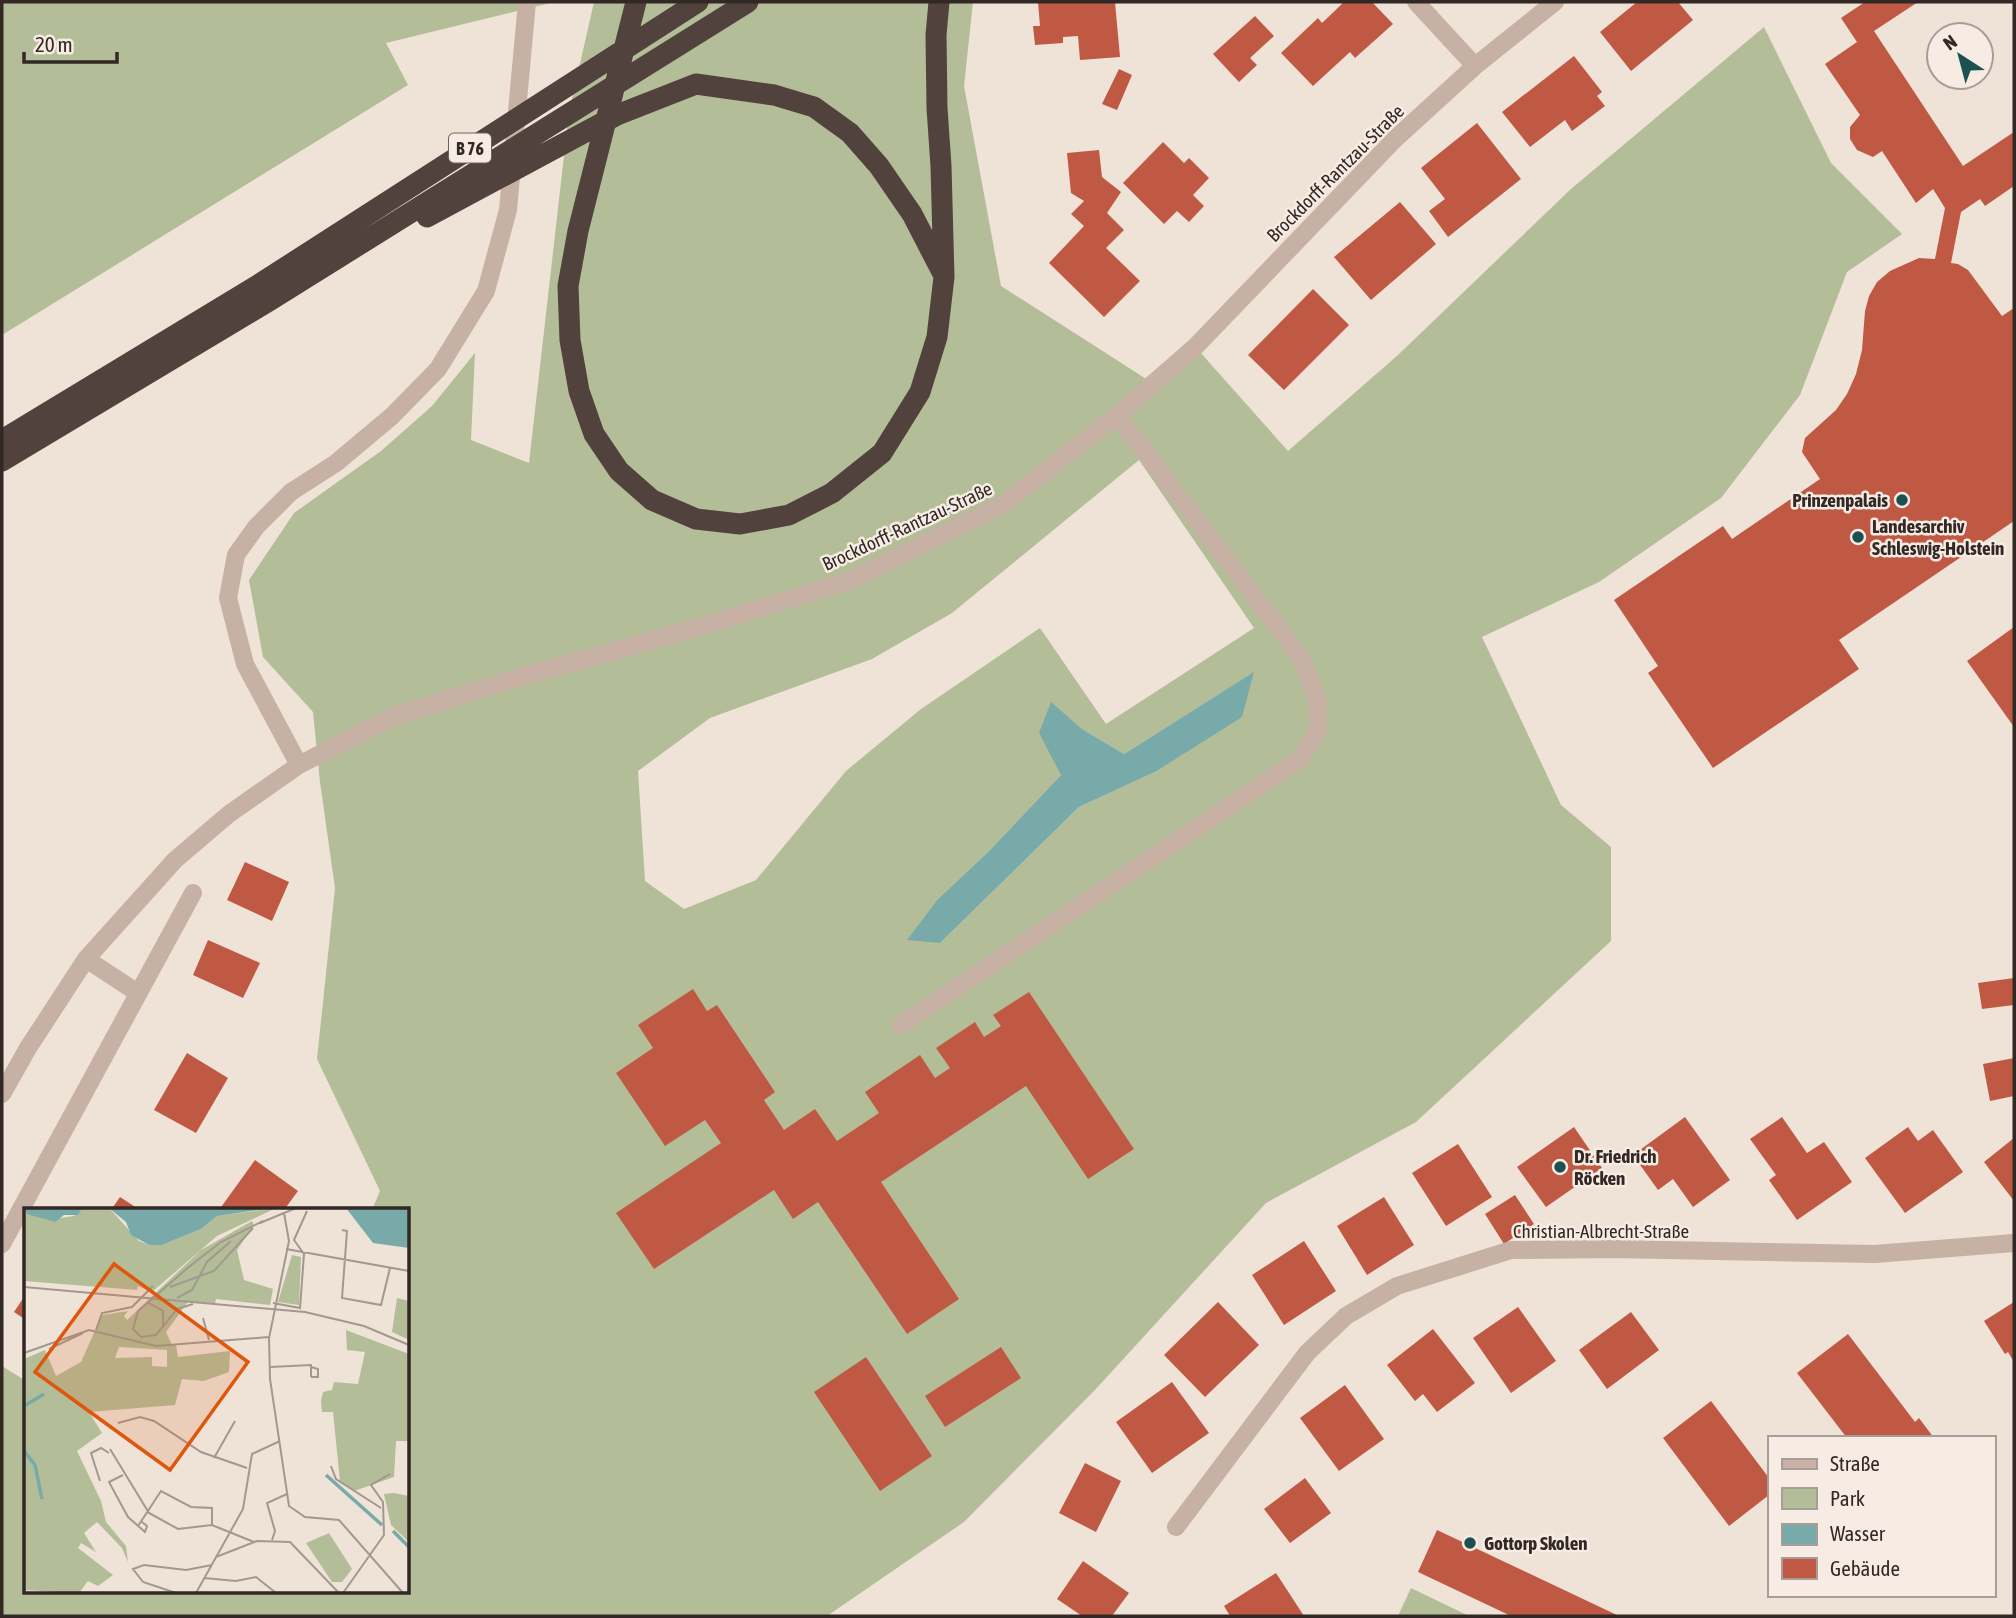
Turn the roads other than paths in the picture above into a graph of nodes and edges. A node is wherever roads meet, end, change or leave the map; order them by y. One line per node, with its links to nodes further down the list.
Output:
1 (527, 2): 14 (street)
2 (636, 2): 9 (highway)
3 (748, 2): 10 (highway, B 76)
4 (939, 2): 9 (highway)
5 (1416, 2): 8 (street)
6 (1555, 2): 8 (street, Brockdorff-Rantzau-Straße)
7 (690, 7): 10 (highway, B 76)
8 (1475, 66): 11 (street, Brockdorff-Rantzau-Straße)
9 (944, 277): 10 (highway)
10 (263, 293): 12 (highway, B 76); 13 (highway, B 76)
11 (1117, 415): 14 (street, Brockdorff-Rantzau-Straße); 18 (street)
12 (2, 440)
13 (2, 461)
14 (299, 765): 16 (street, Brockdorff-Rantzau-Straße)
15 (193, 893): 17 (street)
16 (86, 959): 17 (street); 19 (street, Brockdorff-Rantzau-Straße)
17 (138, 993): 21 (street)
18 (901, 1026)
19 (2, 1094)
20 (2014, 1243): 22 (street, Christian-Albrecht-Straße)
21 (2, 1244)
22 (1176, 1527)

